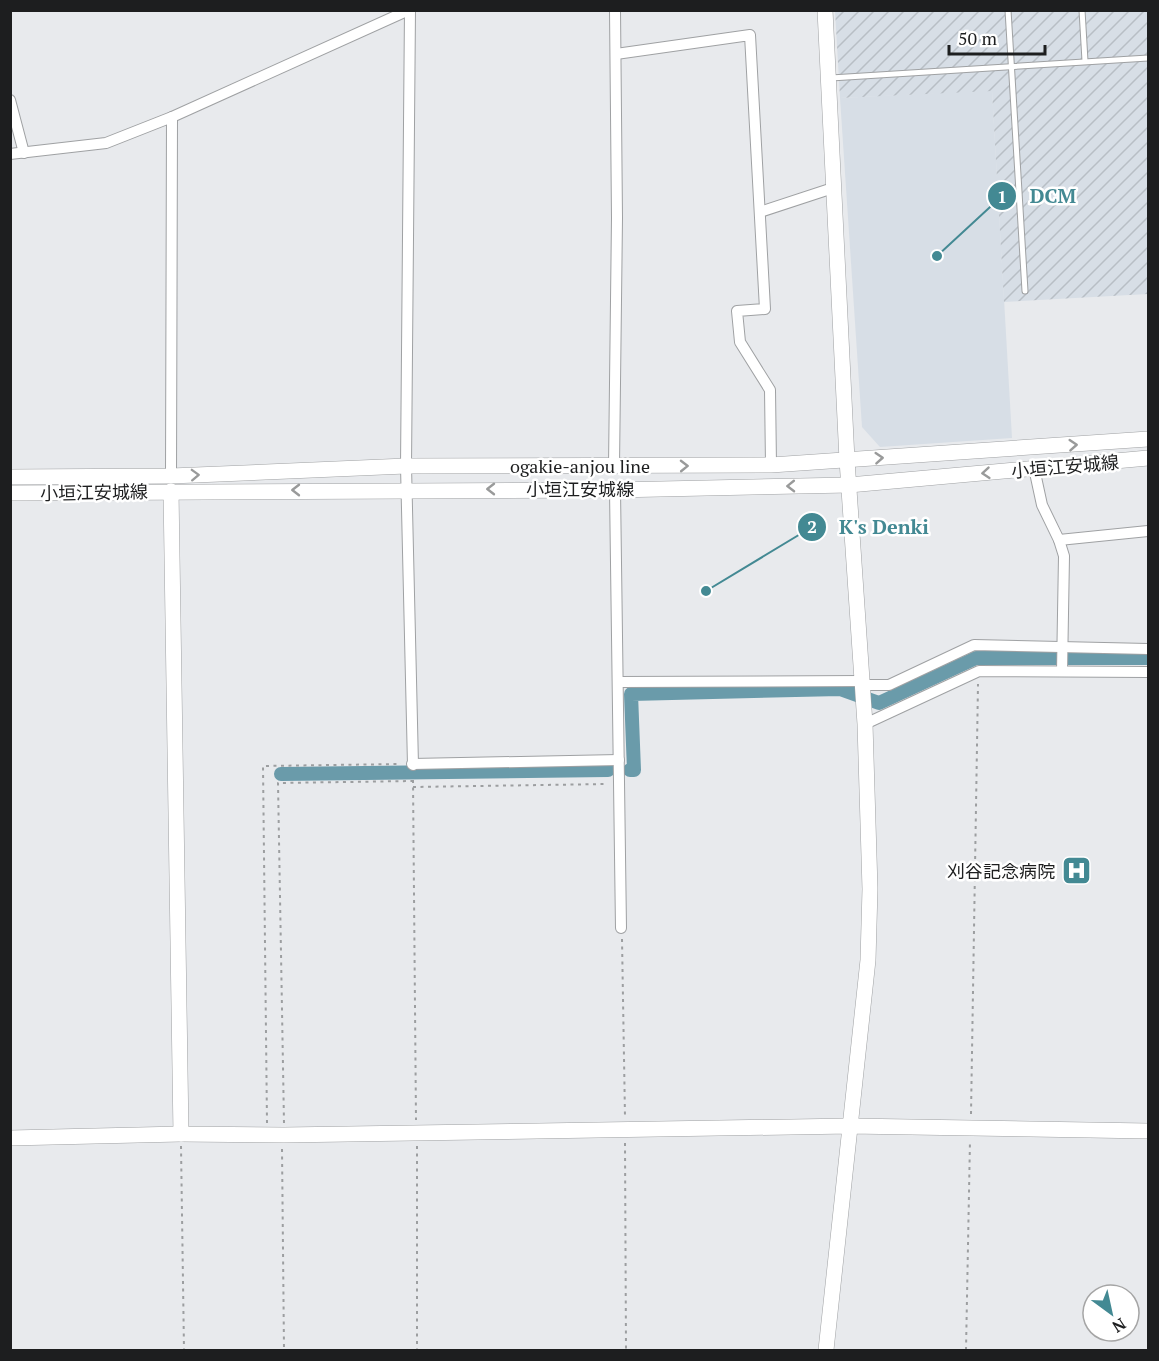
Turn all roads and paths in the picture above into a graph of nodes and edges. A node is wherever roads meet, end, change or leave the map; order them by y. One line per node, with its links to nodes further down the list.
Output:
1 (410, 10): 12 (street); 22 (street)
2 (615, 10): 6 (street)
3 (825, 10): 10 (street)
4 (1008, 10): 9 (lane)
5 (1082, 10): 8 (lane)
6 (616, 54): 16 (street); 23 (street)
7 (1149, 58): 8 (lane)
8 (1085, 61): 9 (lane)
9 (1011, 65): 10 (lane); 17 (lane)
10 (829, 78): 15 (street)
11 (10, 100): 13 (street)
12 (172, 117): 13 (street); 26 (street)
13 (24, 153): 14 (street)
14 (10, 154)
15 (833, 188): 16 (street); 20 (street)
16 (760, 212): 21 (street)
17 (1025, 291)
18 (1149, 439): 20 (street, ogakie-anjou line, one-way to 18)
19 (1149, 458): 24 (street, 小垣江安城線)
20 (847, 460): 21 (street, ogakie-anjou line); 27 (street)
21 (771, 465): 23 (street, ogakie-anjou line, one-way to 21)
22 (406, 466): 23 (street, ogakie-anjou line); 26 (street, ogakie-anjou line, one-way to 22); 28 (street)
23 (614, 466)
24 (1034, 468): 27 (street, 小垣江安城線, one-way to 27); 32 (street)
25 (10, 477): 26 (street, ogakie-anjou line)
26 (171, 484): 28 (street, 小垣江安城線, one-way to 26); 30 (street, 小垣江安城線); 50 (street)
27 (849, 485): 29 (street, 小垣江安城線, one-way to 29); 39 (street)
28 (406, 489): 29 (street, 小垣江安城線, one-way to 28); 42 (street)
29 (615, 490): 38 (street)
30 (10, 493)
31 (1149, 531): 32 (street)
32 (1059, 540): 33 (street)
33 (1063, 648): 34 (street); 36 (street); 39 (street)
34 (1149, 649)
35 (979, 671): 36 (street); 40 (street); 47 (path)
36 (1062, 671): 37 (street)
37 (1149, 672)
38 (619, 682): 39 (street); 41 (street)
39 (863, 684): 40 (street)
40 (865, 723): 46 (street)
41 (619, 760): 42 (street); 43 (street)
42 (412, 764): 51 (path)
43 (619, 784): 44 (path); 45 (street)
44 (413, 787): 49 (path); 52 (path)
45 (621, 928)
46 (850, 1126): 47 (street); 49 (street); 57 (street)
47 (970, 1128): 48 (street); 58 (path)
48 (1149, 1131)
49 (417, 1132): 52 (street); 56 (path)
50 (181, 1134): 51 (street); 53 (street); 54 (path)
51 (267, 1135): 52 (street)
52 (284, 1135): 55 (path)
53 (10, 1138)
54 (184, 1350)
55 (284, 1350)
56 (417, 1350)
57 (826, 1350)
58 (966, 1350)

